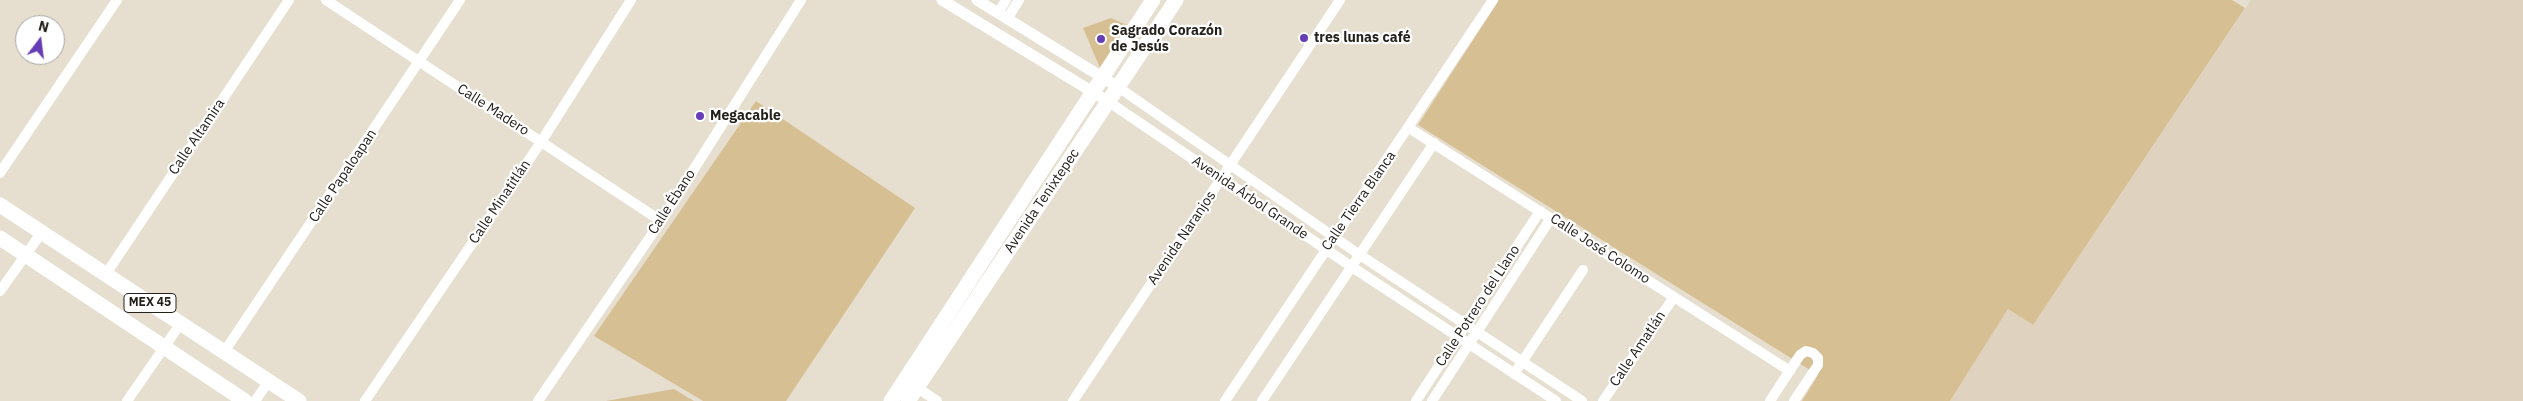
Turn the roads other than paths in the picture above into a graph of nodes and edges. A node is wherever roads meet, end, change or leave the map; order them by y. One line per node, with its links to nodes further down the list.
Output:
1 (117, 0): 25 (street)
2 (289, 0): 42 (street, Calle Altamira)
3 (326, 0): 16 (street, Calle Madero)
4 (460, 0): 16 (street, Calle Papaloapan)
5 (631, 0): 22 (street, Calle Minatitlán)
6 (802, 0): 30 (street, Calle Ébano)
7 (942, 0): 19 (street, Avenida Árbol Grande)
8 (977, 0): 15 (street, Avenida Árbol Grande)
9 (1006, 0): 15 (street)
10 (1019, 0): 15 (street)
11 (1153, 0): 17 (main road, Avenida Tenixtepec)
12 (1176, 0): 18 (main road, Avenida Tenixtepec)
13 (1340, 0): 24 (street, Avenida Naranjos)
14 (1493, 0): 21 (street, Calle Tierra Blanca)
15 (1002, 16): 17 (street, Avenida Árbol Grande)
16 (420, 62): 22 (street, Calle Madero); 52 (street, Calle Papaloapan)
17 (1102, 77): 18 (street, Avenida Árbol Grande); 19 (main road, Avenida Tenixtepec)
18 (1118, 87): 20 (main road, Avenida Tenixtepec); 24 (street, Avenida Árbol Grande)
19 (1092, 92): 20 (street, Avenida Árbol Grande); 32 (main road, Avenida Tenixtepec)
20 (1109, 102): 26 (street, Avenida Árbol Grande); 35 (main road, Avenida Tenixtepec)
21 (1409, 128): 23 (street, Calle José Colomo); 33 (street, Calle Tierra Blanca)
22 (540, 142): 30 (street, Calle Madero); 62 (street, Calle Minatitlán)
23 (1434, 143): 28 (street, Calle José Colomo); 37 (street)
24 (1230, 165): 26 (street, Avenida Naranjos); 33 (street, Avenida Árbol Grande)
25 (0, 173)
26 (1221, 178): 36 (street, Avenida Árbol Grande); 67 (street, Avenida Naranjos)
27 (0, 205): 31 (main road, MEX 45)
28 (1540, 211): 29 (street, Calle José Colomo); 40 (street, Calle Potrero del Llano)
29 (1551, 218): 43 (street, Calle Potrero del Llano); 45 (street, Calle José Colomo)
30 (661, 221): 63 (street, Calle Ébano)
31 (42, 232): 38 (street); 42 (main road, MEX 45)
32 (1001, 232): 35 (main road); 57 (main road, Avenida Tenixtepec)
33 (1334, 236): 36 (street, Calle Tierra Blanca); 37 (street, Avenida Árbol Grande)
34 (0, 238): 38 (main road, MEX 45)
35 (1015, 242): 57 (main road, Avenida Tenixtepec)
36 (1325, 249): 39 (street, Avenida Árbol Grande); 68 (street, Calle Tierra Blanca)
37 (1360, 254): 39 (street); 47 (street, Avenida Árbol Grande)
38 (25, 255): 44 (street); 51 (main road, MEX 45)
39 (1352, 267): 49 (street, Avenida Árbol Grande); 69 (street)
40 (1502, 270): 43 (street); 47 (street, Calle Potrero del Llano)
41 (1583, 270): 53 (street)
42 (106, 274): 46 (main road, MEX 45)
43 (1513, 277): 48 (street, Calle Potrero del Llano)
44 (0, 290)
45 (1674, 297): 54 (street, Calle José Colomo); 74 (street, Calle Amatlán)
46 (181, 323): 51 (street); 52 (main road, MEX 45)
47 (1466, 324): 48 (street, Avenida Árbol Grande); 49 (street, Calle Potrero del Llano)
48 (1477, 332): 50 (street, Calle Potrero del Llano); 53 (street, Avenida Árbol Grande)
49 (1458, 337): 50 (street, Avenida Árbol Grande); 70 (street, Calle Potrero del Llano)
50 (1469, 344): 55 (street, Avenida Árbol Grande); 71 (street, Calle Potrero del Llano)
51 (164, 347): 58 (street); 59 (main road, MEX 45)
52 (224, 352): 56 (main road, MEX 45)
53 (1522, 361): 55 (street); 73 (street, Avenida Árbol Grande)
54 (1790, 371): 75 (street); 76 (street)
55 (1514, 374): 72 (street, Avenida Árbol Grande)
56 (269, 381): 60 (street); 61 (main road, MEX 45)
57 (911, 384): 64 (main road, Avenida Tenixtepec); 65 (main road, Avenida Tenixtepec); 66 (street)
58 (127, 401)
59 (245, 401)
60 (255, 401)
61 (299, 401)
62 (365, 401)
63 (538, 401)
64 (891, 401)
65 (908, 401)
66 (937, 401)
67 (1073, 401)
68 (1225, 401)
69 (1262, 401)
70 (1416, 401)
71 (1432, 401)
72 (1556, 401)
73 (1582, 401)
74 (1603, 401)
75 (1770, 401)
76 (1794, 401)

